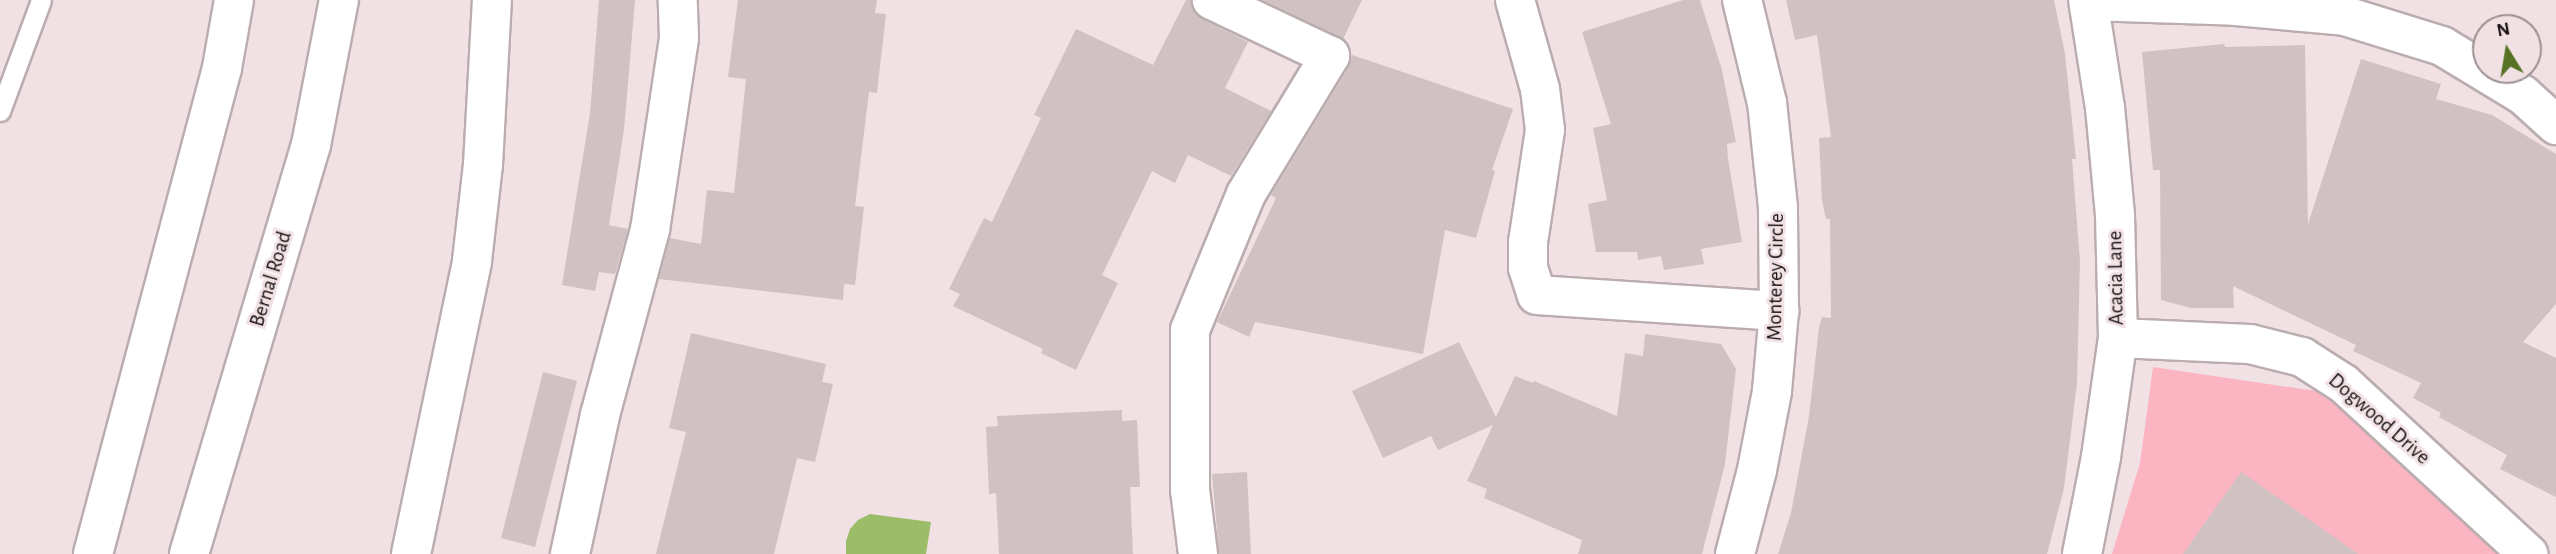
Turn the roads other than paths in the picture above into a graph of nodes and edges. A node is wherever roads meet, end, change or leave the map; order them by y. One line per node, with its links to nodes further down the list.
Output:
1 (41, 0): 10 (lane)
2 (234, 0): 14 (street)
3 (339, 0): 15 (street, Bernal Road)
4 (492, 0): 16 (street)
5 (678, 0): 17 (street)
6 (1212, 0): 18 (street)
7 (1515, 0): 12 (street)
8 (1742, 0): 12 (street, Monterey Circle)
9 (2089, 0): 11 (street); 13 (street, Acacia Lane)
10 (0, 111)
11 (2556, 125)
12 (1779, 311): 19 (street, Monterey Circle)
13 (2118, 338): 20 (street, Acacia Lane); 21 (street, Dogwood Drive)
14 (97, 541)
15 (189, 554)
16 (411, 554)
17 (570, 554)
18 (1198, 554)
19 (1735, 554)
20 (2082, 554)
21 (2528, 554)

